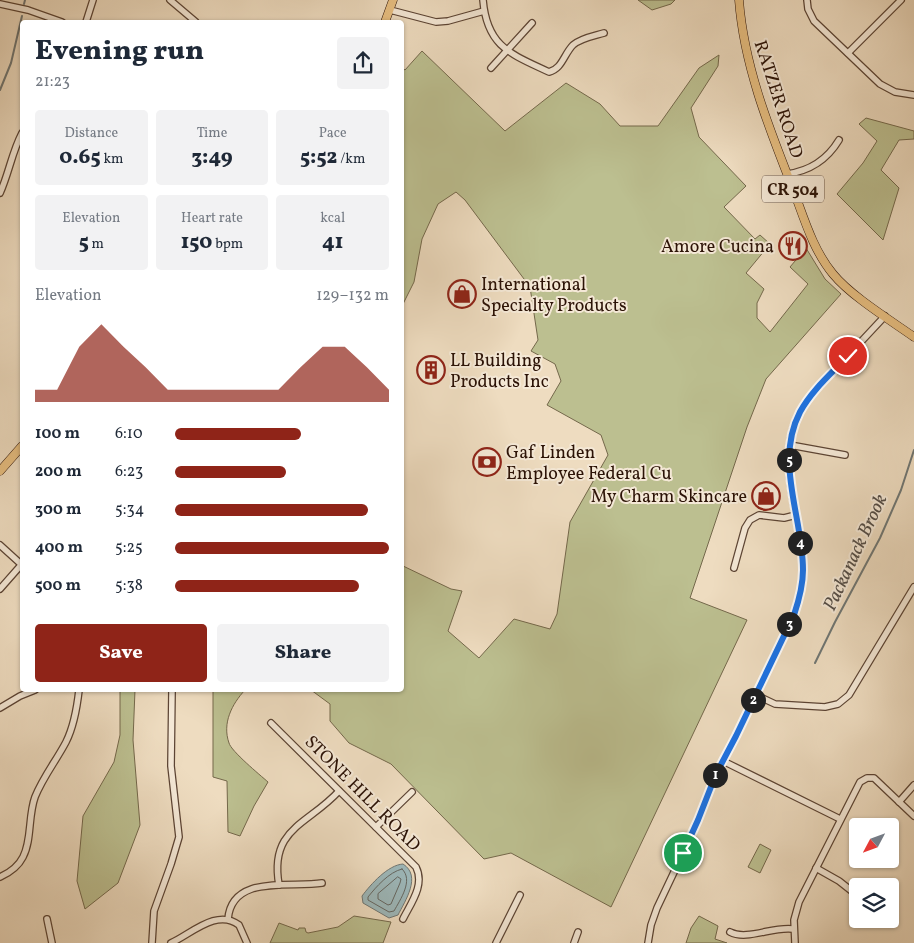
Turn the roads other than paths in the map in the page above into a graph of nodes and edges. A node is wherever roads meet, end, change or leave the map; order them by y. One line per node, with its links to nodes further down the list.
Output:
1 (94, 0): 12 (street)
2 (170, 0): 13 (street)
3 (393, 0): 9 (main road)
4 (483, 0): 10 (street)
5 (739, 0): 23 (main road, RATZER ROAD / CR 504)
6 (807, 0): 18 (street)
7 (900, 0): 18 (street)
8 (0, 4): 11 (street)
9 (390, 10): 10 (street); 14 (main road)
10 (484, 11): 17 (street)
11 (56, 20)
12 (87, 20)
13 (194, 20)
14 (386, 20)
15 (532, 23): 17 (street)
16 (604, 33): 17 (street)
17 (506, 51): 19 (street)
18 (848, 53): 20 (street)
19 (491, 68)
20 (914, 95)
21 (20, 137): 24 (street)
22 (839, 140): 23 (street)
23 (787, 174): 25 (main road, RATZER ROAD / CR 504)
24 (0, 193)
25 (885, 316): 26 (main road, RATZER ROAD / CR 504); 27 (street)
26 (914, 337)
27 (790, 445): 29 (street); 31 (street)
28 (20, 448): 30 (main road)
29 (845, 455)
30 (0, 471)
31 (796, 514): 35 (street); 41 (street)
32 (0, 545): 33 (street)
33 (20, 563)
34 (20, 567): 37 (street)
35 (734, 568)
36 (914, 587): 41 (street)
37 (0, 589)
38 (30, 692): 42 (street)
39 (79, 692): 53 (street)
40 (172, 692): 65 (street)
41 (756, 695): 44 (street)
42 (0, 708)
43 (272, 723): 46 (street, STONE HILL ROAD)
44 (723, 761): 50 (street); 70 (street)
45 (914, 786): 48 (street)
46 (339, 791): 51 (street, STONE HILL ROAD); 55 (street)
47 (412, 792): 51 (street)
48 (899, 802): 49 (street); 50 (street)
49 (914, 816)
50 (840, 819): 52 (street)
51 (376, 827): 58 (street, STONE HILL ROAD)
52 (816, 868): 56 (street); 61 (street)
53 (0, 877)
54 (322, 883): 55 (street)
55 (279, 885): 60 (street)
56 (849, 889)
57 (520, 895): 68 (street)
58 (403, 918)
59 (47, 919): 64 (street)
60 (228, 920): 66 (street); 67 (street)
61 (793, 929): 63 (street); 71 (street)
62 (578, 932): 69 (street)
63 (730, 932)
64 (52, 943)
65 (152, 943)
66 (171, 943)
67 (247, 943)
68 (496, 943)
69 (574, 943)
70 (648, 943)
71 (795, 943)

